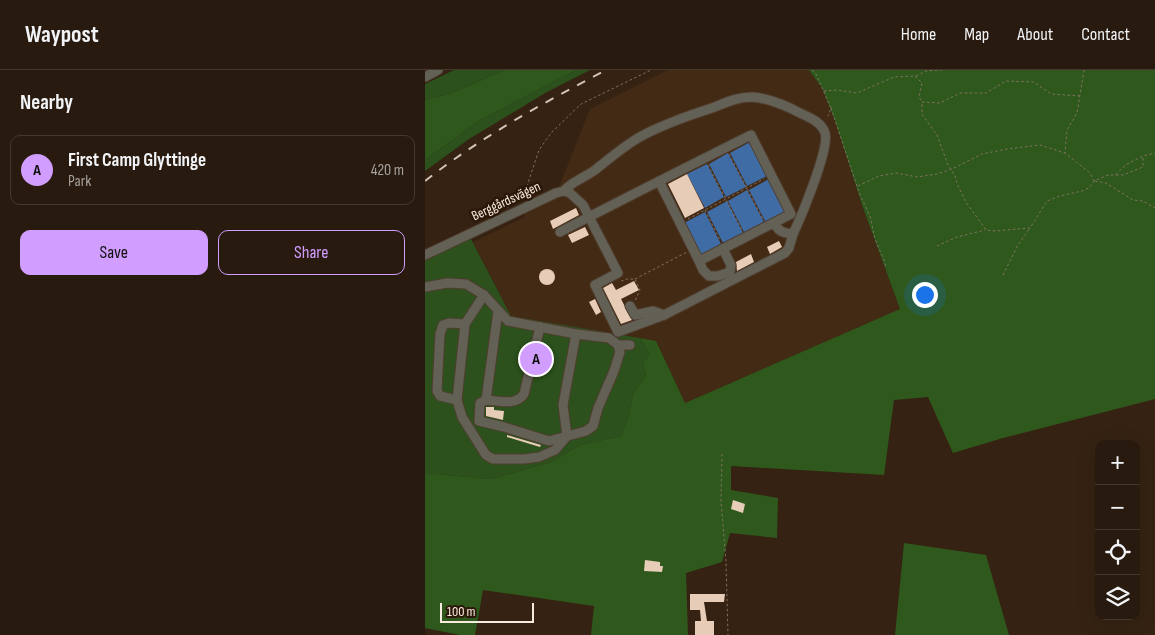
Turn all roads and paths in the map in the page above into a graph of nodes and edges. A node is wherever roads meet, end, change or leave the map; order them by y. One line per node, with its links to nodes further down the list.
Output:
1 (438, 70): 6 (street)
2 (651, 70): 30 (path)
3 (811, 70): 8 (path)
4 (942, 70): 7 (path)
5 (1085, 70): 9 (path)
6 (425, 76)
7 (915, 76): 8 (path); 10 (path)
8 (824, 91): 11 (path)
9 (1080, 96): 10 (path); 14 (path)
10 (922, 102): 18 (path)
11 (831, 108): 12 (path); 23 (path)
12 (829, 116)
13 (729, 153): 24 (path)
14 (1065, 153): 18 (path); 22 (path)
15 (1155, 153): 16 (path)
16 (1143, 156): 19 (path); 19 (path)
17 (708, 164): 26 (path)
18 (952, 169): 23 (path); 34 (path)
19 (1115, 174): 22 (path)
20 (771, 175): 21 (street); 24 (path); 32 (street)
21 (659, 181): 29 (street); 31 (street)
22 (1094, 181): 27 (path); 33 (path)
23 (858, 186): 43 (path)
24 (747, 188): 26 (path); 32 (path)
25 (564, 191): 29 (street); 30 (street, Berggårdsvägen); 36 (street, Berggårdsvägen)
26 (726, 199): 28 (path); 37 (path)
27 (1155, 208)
28 (705, 210): 31 (path); 39 (path)
29 (589, 216): 35 (street); 44 (street)
30 (501, 218): 41 (street, Berggårdsvägen)
31 (680, 223): 40 (street)
32 (770, 223): 36 (street); 39 (street)
33 (1030, 228): 34 (path); 45 (path)
34 (985, 230): 38 (path)
35 (560, 232)
36 (793, 234): 51 (street, Berggårdsvägen)
37 (744, 235)
38 (937, 246)
39 (723, 247): 42 (street); 42 (street)
40 (693, 249): 42 (street); 46 (path)
41 (425, 255)
42 (699, 261)
43 (886, 268)
44 (618, 273): 46 (path); 51 (street, Berggårdsvägen)
45 (1003, 275)
46 (635, 279): 49 (path)
47 (425, 287): 48 (street)
48 (485, 295): 50 (street); 52 (street)
49 (630, 306): 51 (street)
50 (498, 311): 53 (street); 58 (street)
51 (664, 315)
52 (465, 324): 57 (street); 57 (street)
53 (541, 327): 54 (street); 58 (street)
54 (576, 334): 55 (street); 59 (street)
55 (618, 345): 56 (street); 59 (street)
56 (630, 345)
57 (457, 400): 59 (street)
58 (486, 400): 59 (street)
59 (567, 436)
60 (722, 454): 61 (path)
61 (728, 635)

